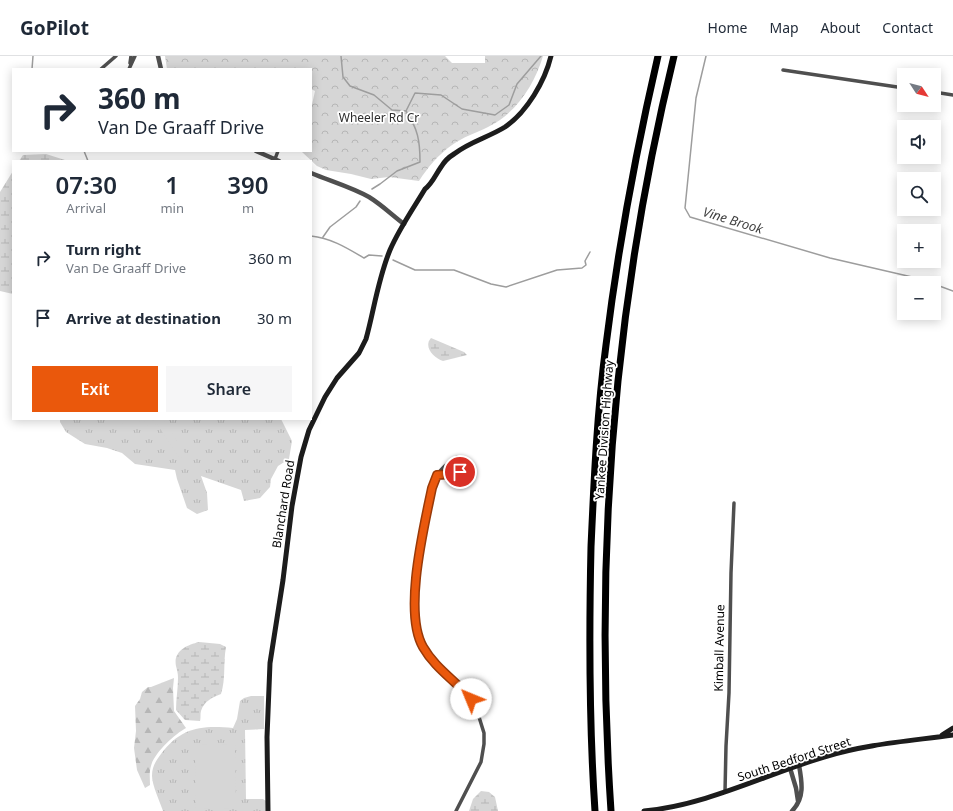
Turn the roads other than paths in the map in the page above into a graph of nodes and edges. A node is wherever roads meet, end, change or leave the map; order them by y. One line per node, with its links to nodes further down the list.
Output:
1 (116, 56): 8 (street)
2 (131, 56): 9 (street)
3 (135, 56): 9 (street)
4 (158, 56): 10 (street)
5 (551, 56): 18 (main road, Blanchard Road)
6 (658, 56): 28 (highway, Yankee Division Highway)
7 (674, 56): 31 (highway, Yankee Division Highway)
8 (102, 68)
9 (129, 68)
10 (161, 68)
11 (783, 70): 12 (street)
12 (897, 87)
13 (941, 93): 14 (street)
14 (953, 95)
15 (258, 152): 16 (street)
16 (277, 160)
17 (312, 173): 18 (street)
18 (404, 224): 29 (main road, Blanchard Road)
19 (437, 475): 19 (street); 30 (street)
20 (734, 504): 26 (street, Kimball Avenue)
21 (953, 728): 23 (main road)
22 (953, 735): 23 (main road, South Bedford Street)
23 (938, 738): 24 (main road, South Bedford Street)
24 (799, 765): 25 (main road, South Bedford Street); 27 (street)
25 (790, 768): 26 (main road, South Bedford Street); 27 (street)
26 (725, 792): 32 (main road, South Bedford Street)
27 (797, 804): 33 (street)
28 (595, 807)
29 (268, 811)
30 (456, 811)
31 (611, 811)
32 (644, 811)
33 (792, 811)

